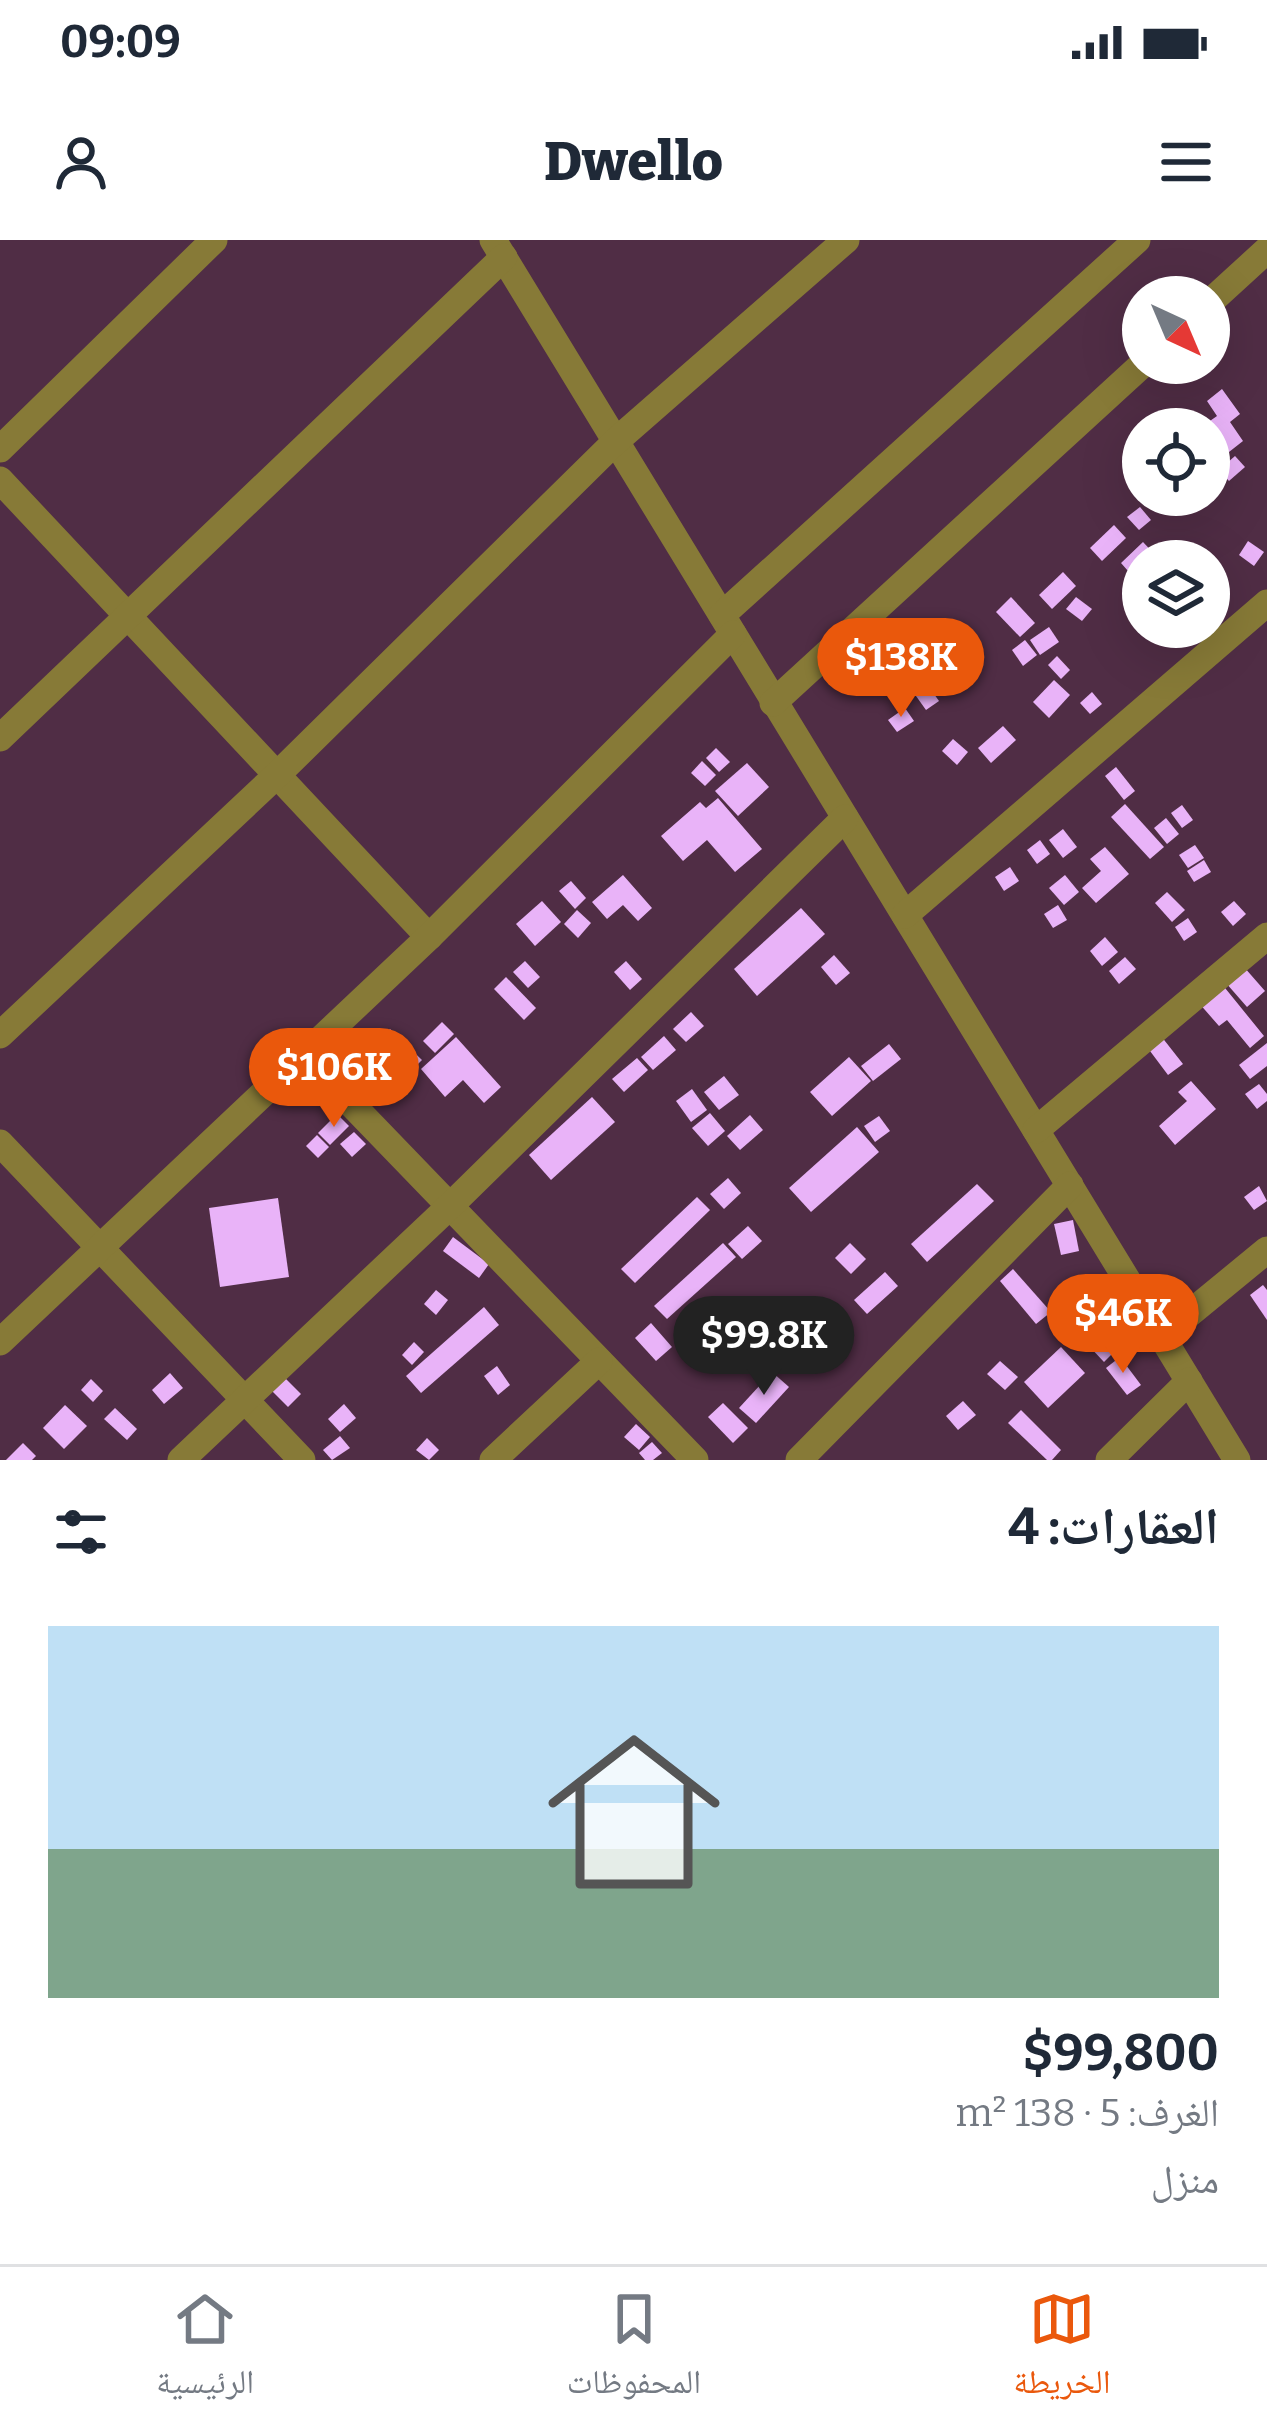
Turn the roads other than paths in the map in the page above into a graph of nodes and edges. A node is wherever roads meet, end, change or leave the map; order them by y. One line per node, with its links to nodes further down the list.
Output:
1 (214, 240): 9 (street)
2 (846, 240): 8 (street)
3 (1137, 240): 13 (street)
4 (498, 249): 8 (street); 12 (street)
5 (1267, 250): 6 (street)
6 (1230, 284)
7 (1122, 383): 14 (street)
8 (616, 441): 13 (street); 16 (street)
9 (0, 449)
10 (0, 480): 12 (street)
11 (1267, 603): 18 (street)
12 (127, 616): 15 (street); 16 (street)
13 (728, 624): 14 (street); 20 (street)
14 (773, 703): 17 (street)
15 (0, 738)
16 (277, 775): 20 (street); 21 (street)
17 (845, 818): 18 (street); 26 (street)
18 (905, 915): 23 (street)
19 (1267, 936): 23 (street)
20 (429, 937): 22 (street)
21 (0, 1035)
22 (304, 1055): 26 (street); 27 (street)
23 (1036, 1130): 25 (street)
24 (0, 1143): 27 (street)
25 (1070, 1185): 29 (street); 38 (street)
26 (450, 1206): 31 (street); 33 (street)
27 (100, 1248): 30 (street); 33 (street)
28 (1267, 1250): 29 (street)
29 (1161, 1337): 32 (street)
30 (0, 1342)
31 (599, 1361): 36 (street); 37 (street)
32 (1189, 1381): 39 (street); 40 (street)
33 (245, 1400): 34 (street); 35 (street)
34 (181, 1460)
35 (302, 1460)
36 (493, 1460)
37 (695, 1460)
38 (799, 1460)
39 (1109, 1460)
40 (1237, 1460)

